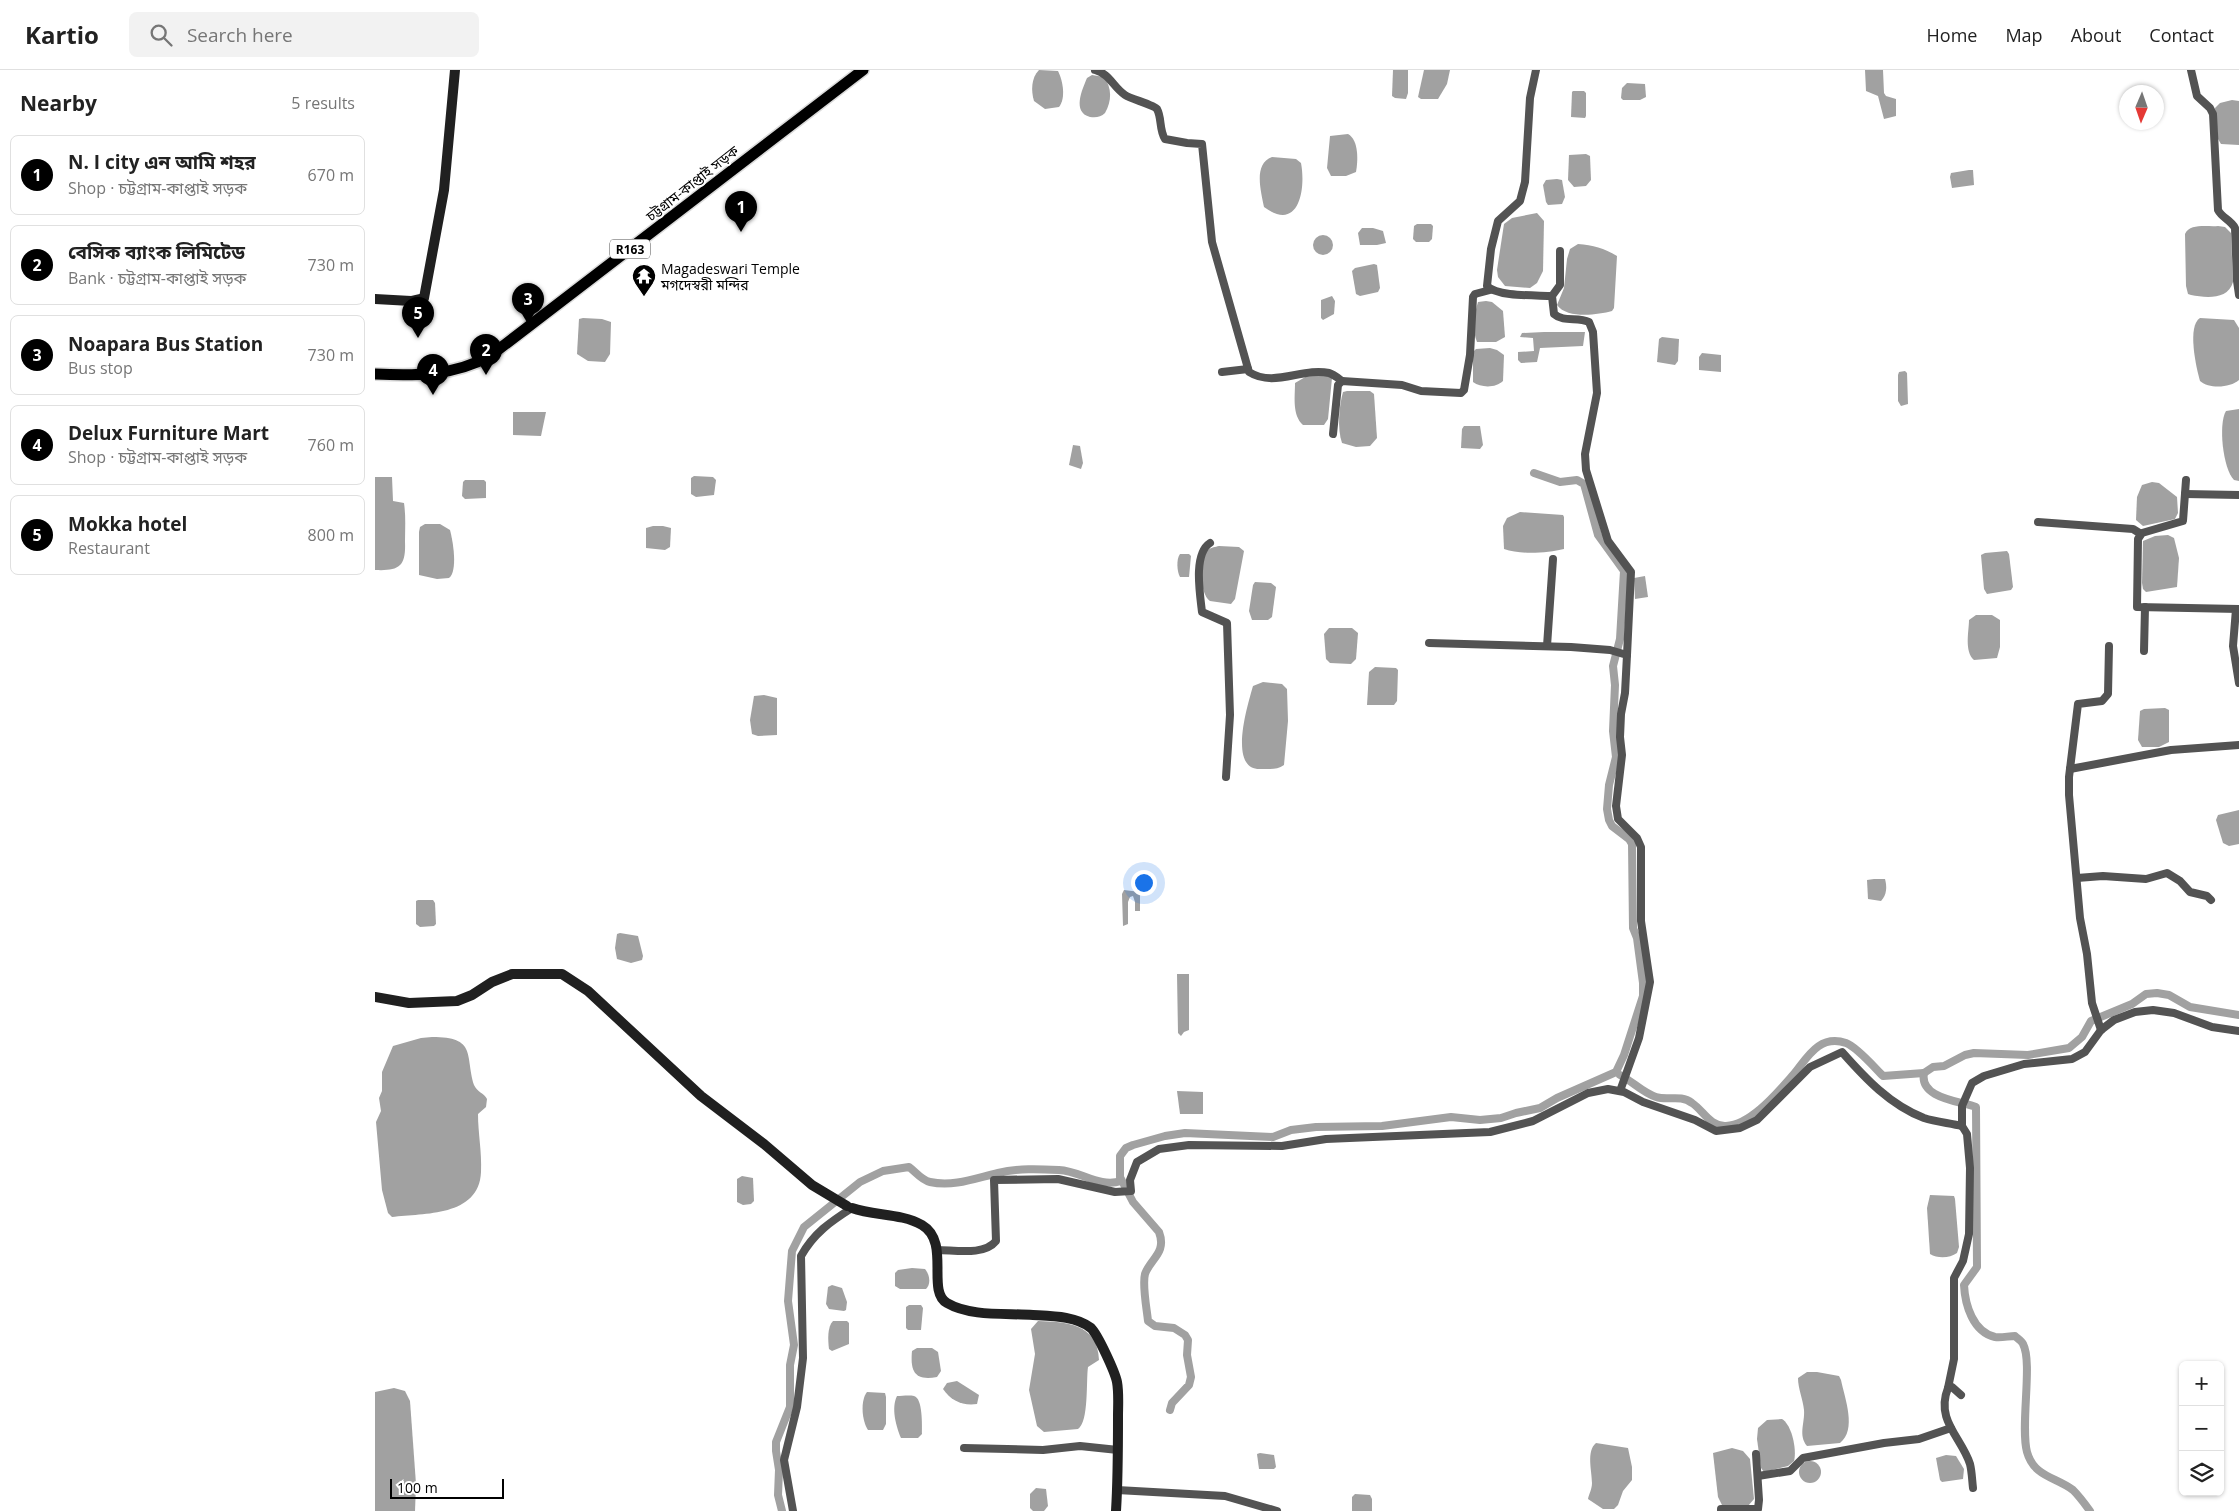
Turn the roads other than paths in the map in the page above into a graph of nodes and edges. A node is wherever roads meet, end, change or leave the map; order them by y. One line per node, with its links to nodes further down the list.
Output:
1 (455, 70): 10 (main road)
2 (863, 70): 13 (main road, চট্টগ্রাম-কাপ্তাই সড়ক / R163)
3 (1095, 70): 11 (street)
4 (1537, 70): 7 (street)
5 (2191, 70): 8 (street)
6 (1560, 251): 9 (street)
7 (1491, 290): 9 (street); 14 (street)
8 (2239, 295)
9 (1552, 296): 29 (street)
10 (375, 299)
11 (1248, 369): 12 (street); 14 (street)
12 (1222, 372)
13 (375, 374)
14 (1342, 381): 15 (street)
15 (1333, 434)
16 (2186, 480): 17 (street)
17 (2185, 494): 18 (street); 20 (street)
18 (2239, 495)
19 (2038, 522): 20 (street)
20 (2141, 534): 23 (street)
21 (1210, 543): 33 (street)
22 (1553, 559): 26 (street)
23 (2145, 607): 24 (street); 28 (street)
24 (2237, 609): 30 (street)
25 (1429, 643): 26 (street)
26 (1547, 646): 29 (street)
27 (2109, 646): 32 (street)
28 (2144, 651)
29 (1627, 656): 39 (street)
30 (2239, 683)
31 (2239, 745): 32 (street)
32 (2070, 769): 34 (street)
33 (1226, 777)
34 (2077, 878): 35 (street); 37 (street)
35 (2211, 900)
36 (375, 997): 41 (main road)
37 (2101, 1030): 38 (street); 40 (street)
38 (2239, 1030)
39 (1620, 1091): 40 (street); 42 (street)
40 (1962, 1126): 43 (street)
41 (849, 1207): 42 (main road); 52 (street)
42 (937, 1250): 47 (main road)
43 (1949, 1388): 44 (street); 45 (street)
44 (1961, 1395)
45 (1951, 1428): 49 (street); 50 (street)
46 (964, 1448): 47 (street)
47 (1118, 1450): 51 (main road)
48 (1757, 1454): 49 (street)
49 (1758, 1476): 55 (street)
50 (1973, 1488)
51 (1117, 1490): 53 (main road); 54 (street)
52 (793, 1511)
53 (1116, 1511)
54 (1277, 1511)
55 (1721, 1511)

